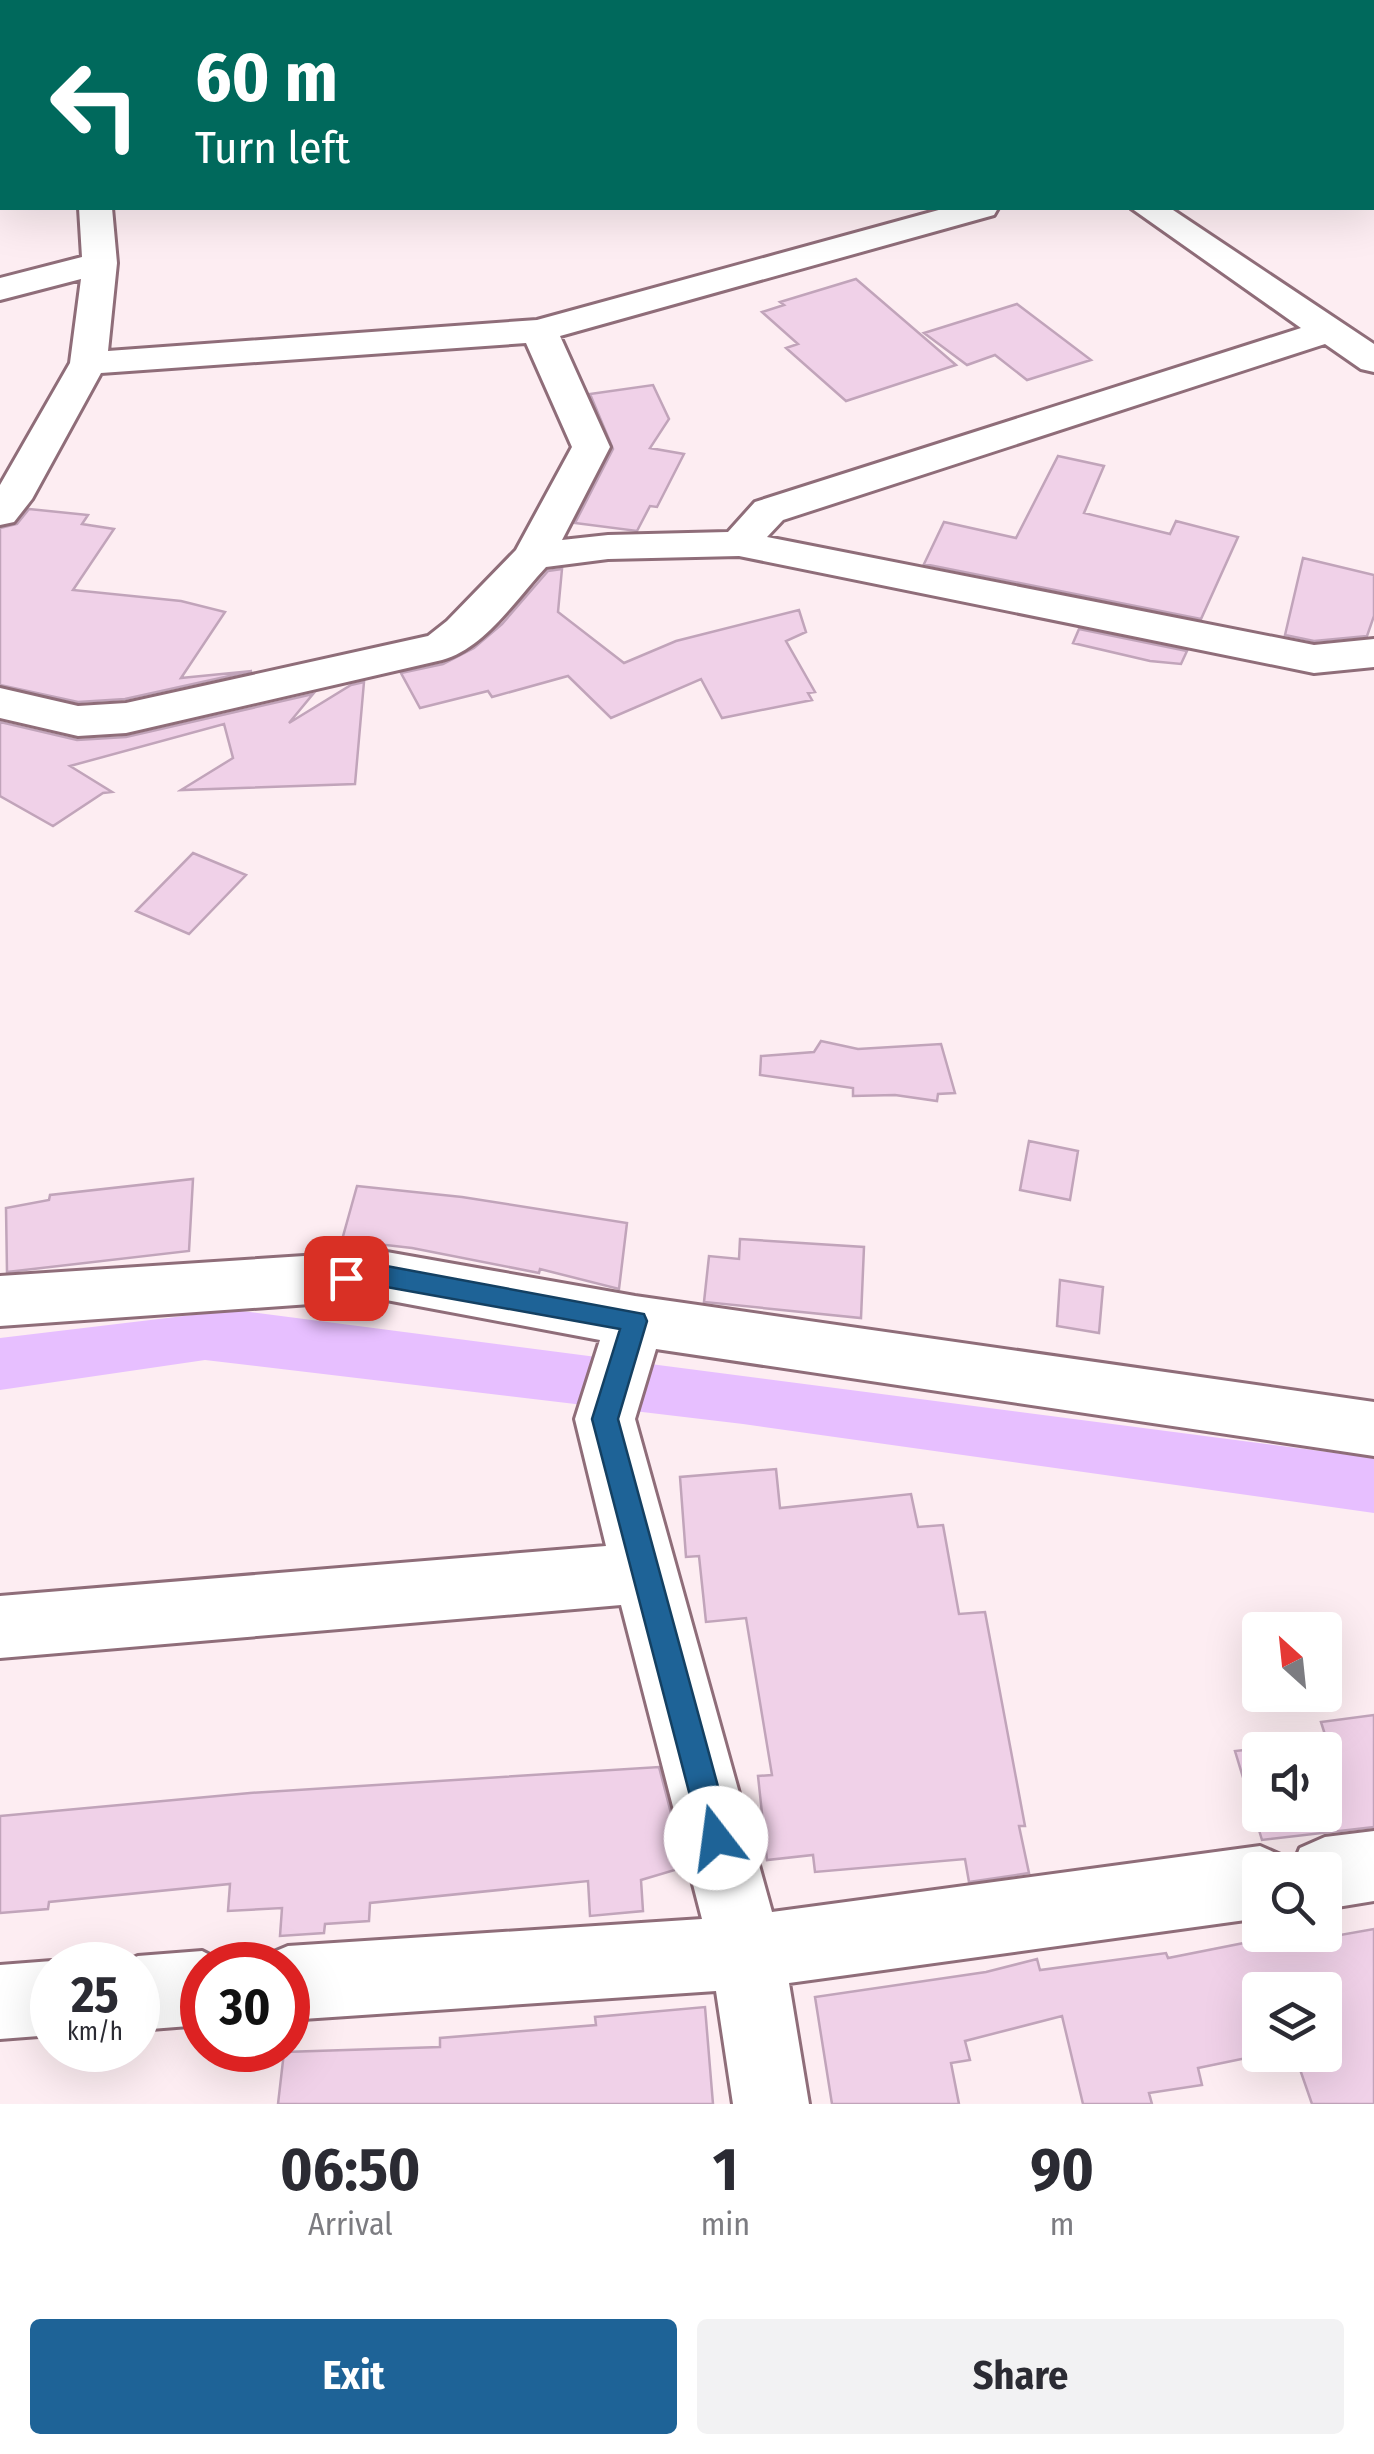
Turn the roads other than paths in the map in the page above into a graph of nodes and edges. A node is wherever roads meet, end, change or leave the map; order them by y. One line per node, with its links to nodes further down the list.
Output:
1 (95, 210): 4 (street)
2 (975, 210): 7 (street)
3 (1151, 210): 6 (street)
4 (100, 263): 5 (street); 9 (street)
5 (0, 289)
6 (1328, 330): 8 (street); 11 (street)
7 (539, 332): 9 (street); 12 (street)
8 (1374, 361)
9 (88, 363): 10 (street)
10 (0, 513)
11 (739, 544): 12 (street); 13 (street)
12 (533, 556): 14 (street)
13 (1374, 654)
14 (0, 703)
15 (0, 1301): 16 (street)
16 (630, 1338): 17 (street); 18 (street)
17 (1374, 1430)
18 (645, 1573): 19 (street); 23 (street)
19 (0, 1627)
20 (1374, 1866): 21 (street)
21 (1342, 1871)
22 (1242, 1884): 23 (street)
23 (748, 1952): 24 (street); 27 (street)
24 (310, 1981)
25 (30, 2000): 26 (street)
26 (0, 2002)
27 (771, 2104)

